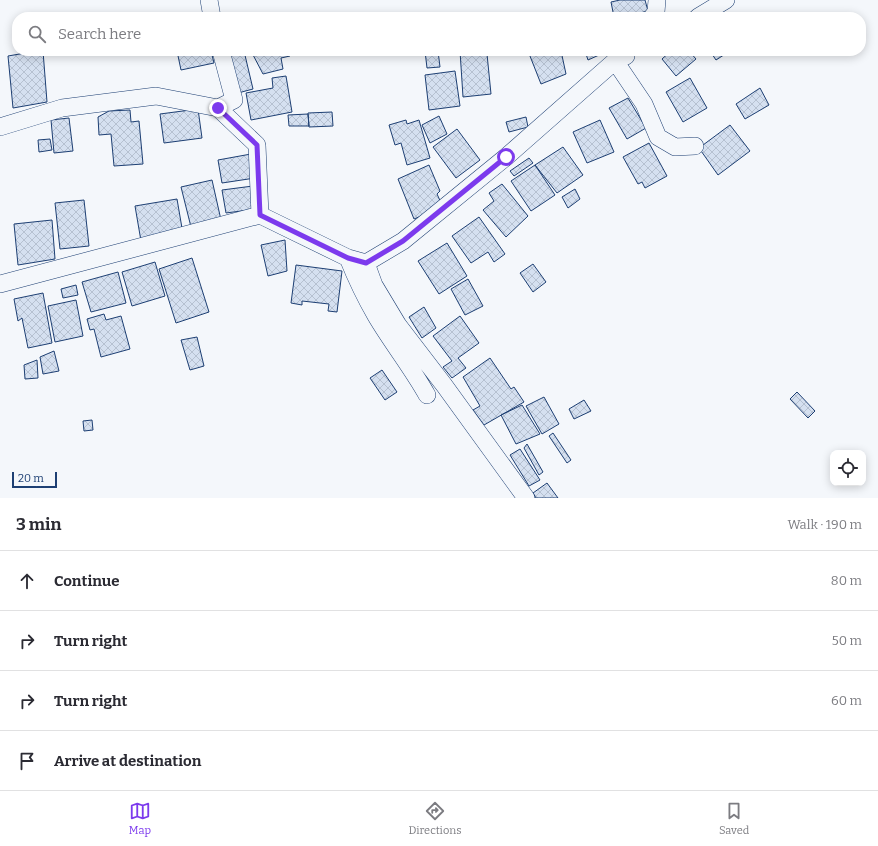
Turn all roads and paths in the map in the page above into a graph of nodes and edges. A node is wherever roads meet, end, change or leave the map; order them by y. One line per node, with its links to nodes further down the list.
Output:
1 (210, 0): 4 (street)
2 (657, 0): 5 (street)
3 (726, 0): 6 (street)
4 (211, 12)
5 (656, 12)
6 (706, 12)
7 (222, 56): 9 (street)
8 (620, 56): 11 (street); 14 (street)
9 (218, 108): 10 (street); 12 (street)
10 (0, 127)
11 (695, 146)
12 (260, 215): 13 (street); 15 (street)
13 (348, 258): 14 (street); 16 (street)
14 (366, 263): 17 (street)
15 (0, 284)
16 (427, 395)
17 (526, 498)

